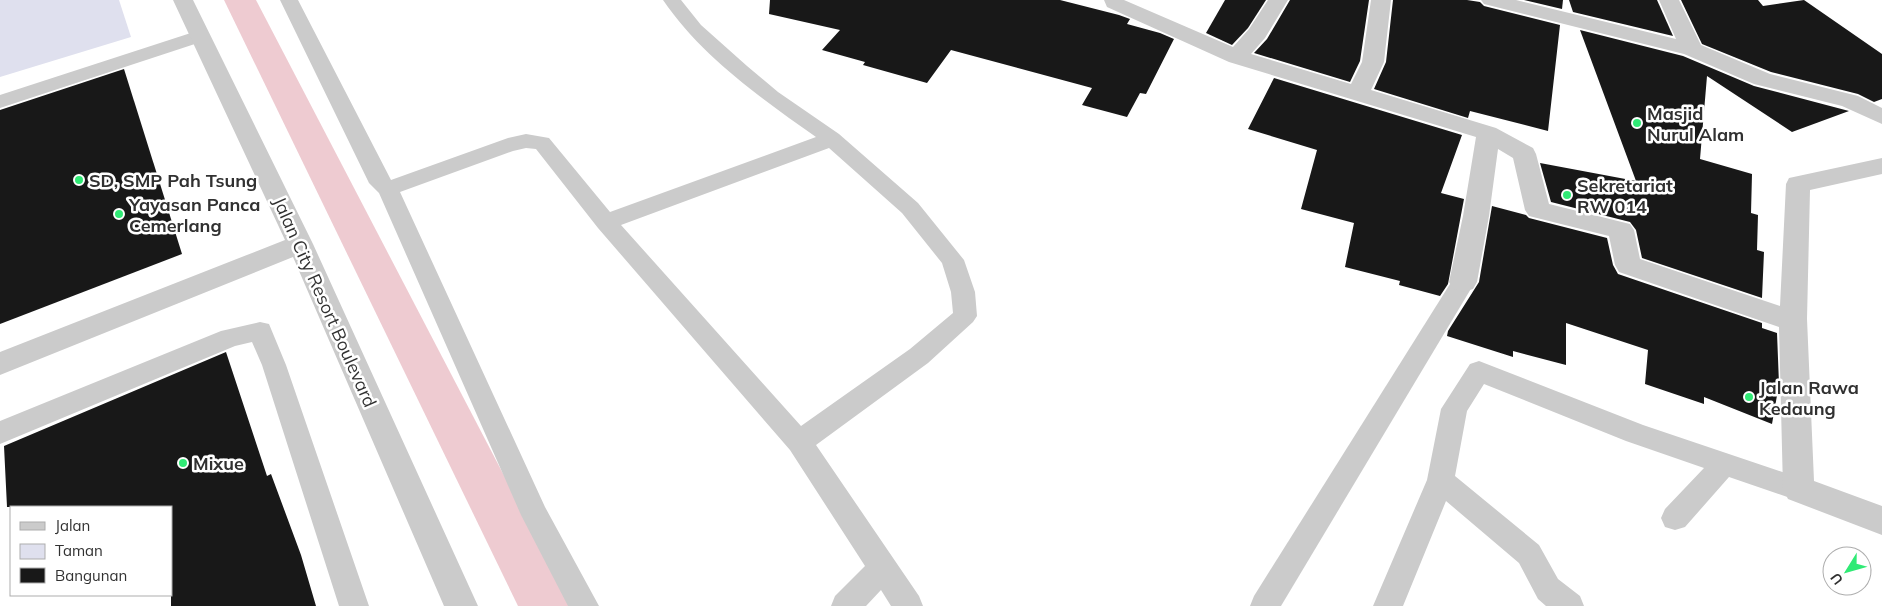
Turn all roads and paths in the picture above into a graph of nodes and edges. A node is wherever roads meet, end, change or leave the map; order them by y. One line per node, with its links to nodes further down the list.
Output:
1 (183, 0): 9 (street, Jalan City Resort Boulevard)
2 (289, 0): 18 (lane)
3 (672, 0): 16 (lane)
4 (1114, 0): 11 (street)
5 (1278, 0): 11 (street)
6 (1381, 0): 12 (street)
7 (1491, 0): 10 (street)
8 (1668, 0): 10 (street)
9 (200, 36): 13 (lane); 20 (street, Jalan City Resort Boulevard)
10 (1692, 49): 14 (street)
11 (1238, 57): 12 (street)
12 (1358, 94): 15 (street)
13 (0, 102)
14 (1882, 118)
15 (1488, 133): 21 (street); 22 (street)
16 (832, 139): 19 (lane); 25 (lane)
17 (1882, 166): 22 (street)
18 (388, 189): 19 (lane); 34 (lane)
19 (606, 222): 25 (lane)
20 (300, 244): 23 (street); 33 (street, Jalan City Resort Boulevard)
21 (1463, 282): 37 (lane)
22 (1793, 319): 28 (street)
23 (0, 364)
24 (0, 433): 32 (lane)
25 (799, 442): 31 (lane)
26 (1725, 463): 27 (lane); 28 (lane); 29 (lane)
27 (1441, 480): 38 (lane); 39 (lane)
28 (1799, 490): 30 (street)
29 (1675, 518)
30 (1882, 521)
31 (883, 568): 35 (lane); 36 (lane)
32 (354, 606)
33 (461, 606)
34 (584, 606)
35 (846, 606)
36 (908, 606)
37 (1265, 606)
38 (1388, 606)
39 (1569, 606)

